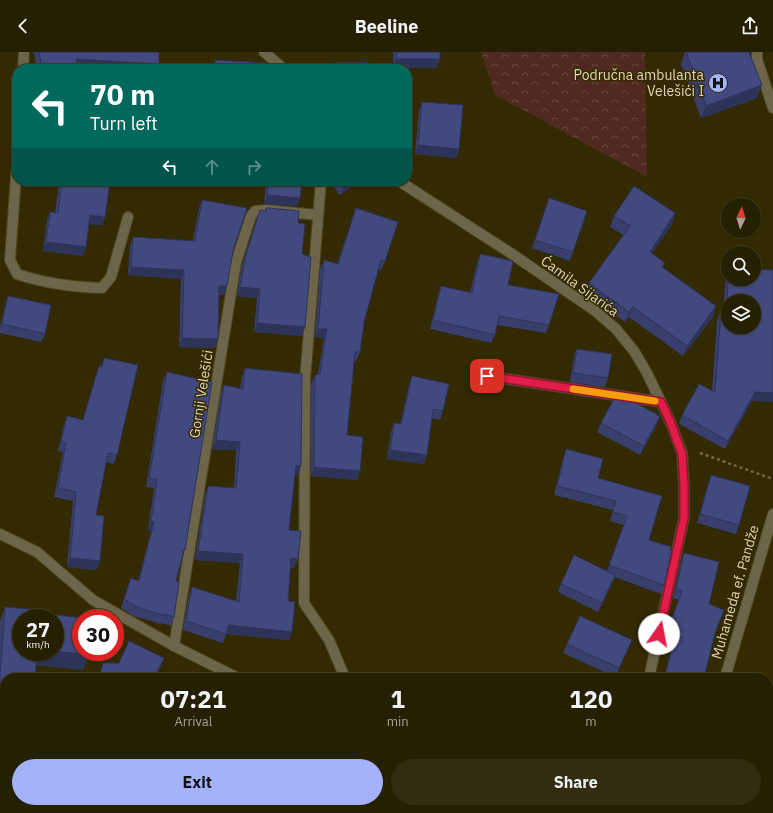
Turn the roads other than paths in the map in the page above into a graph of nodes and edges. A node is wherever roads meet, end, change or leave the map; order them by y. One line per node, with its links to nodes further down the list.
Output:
1 (24, 52): 4 (street)
2 (264, 52): 5 (street)
3 (757, 52): 6 (street)
4 (23, 64)
5 (278, 64)
6 (773, 108)
7 (15, 186): 11 (street)
8 (321, 186): 10 (street)
9 (407, 186): 13 (street, Ćamila Sijarića)
10 (318, 215): 16 (street, Gornji Velešići); 18 (street)
11 (128, 217)
12 (487, 376): 13 (street)
13 (661, 402): 19 (street, Ćamila Sijarića)
14 (773, 514): 20 (street, Muhameda ef. Pandže)
15 (0, 534): 16 (street)
16 (174, 646): 17 (street)
17 (228, 673)
18 (343, 673)
19 (650, 673)
20 (726, 673)

